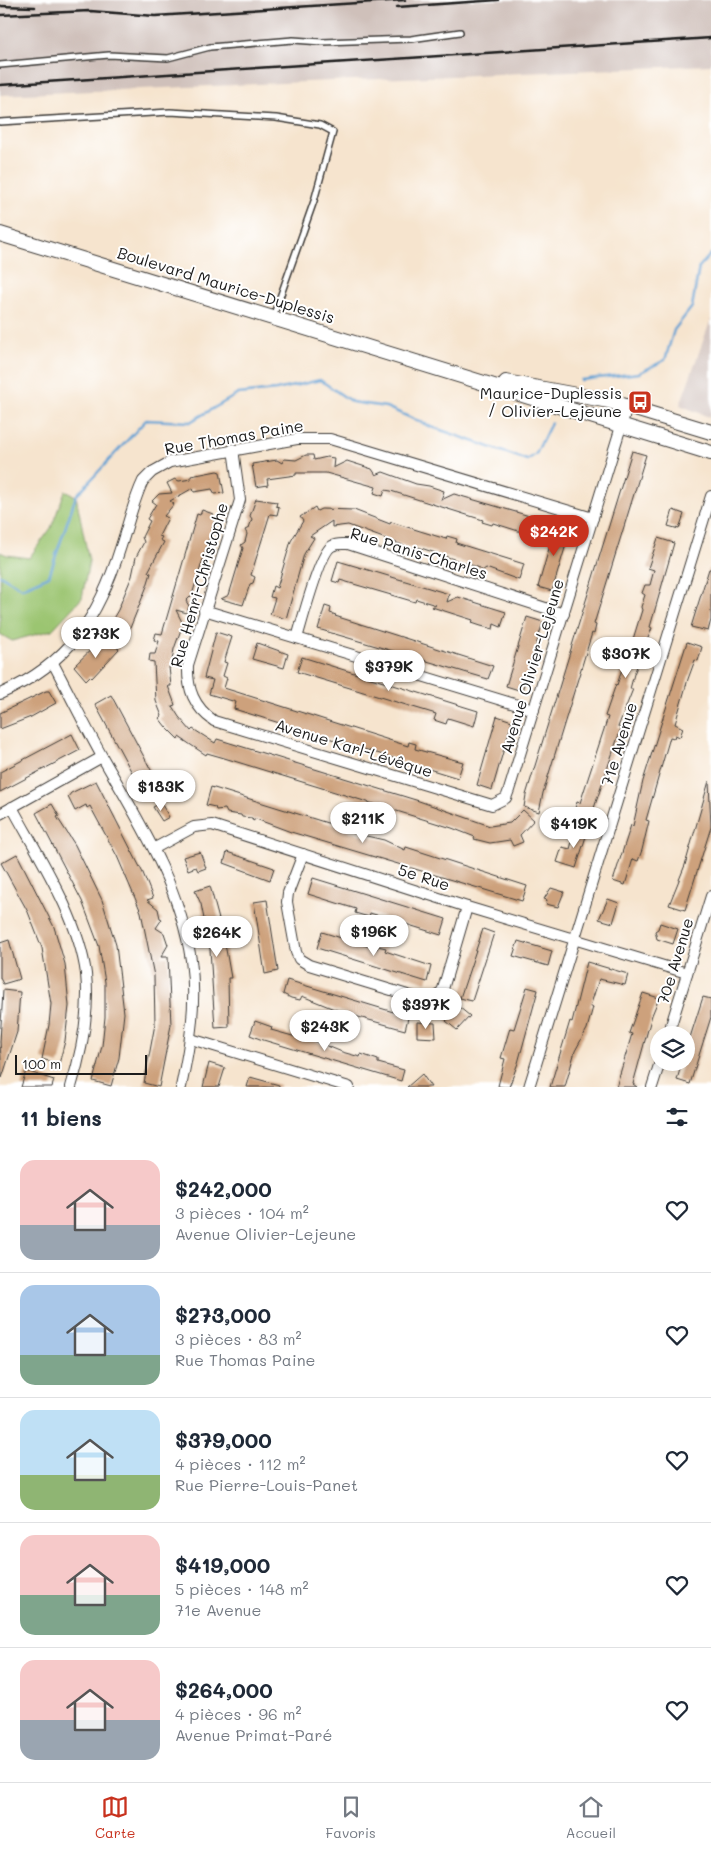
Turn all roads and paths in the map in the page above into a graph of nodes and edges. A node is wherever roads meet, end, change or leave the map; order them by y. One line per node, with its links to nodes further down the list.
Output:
1 (460, 32): 2 (lane)
2 (0, 65)
3 (0, 122): 5 (lane)
4 (0, 234): 5 (street, Boulevard Maurice-Duplessis)
5 (273, 318): 6 (street, Boulevard Maurice-Duplessis)
6 (442, 370): 7 (street, Boulevard Maurice-Duplessis); 8 (street, Boulevard Maurice-Duplessis)
7 (627, 406): 8 (street, Avenue Olivier-Lejeune); 9 (street, Boulevard Maurice-Duplessis)
8 (622, 426): 11 (street, Boulevard Maurice-Duplessis); 13 (street, Avenue Olivier-Lejeune)
9 (711, 432)
10 (233, 449): 13 (street, Rue Thomas Paine); 14 (street, Rue Henri-Christophe); 17 (street, Rue Thomas Paine)
11 (711, 453)
12 (711, 496): 29 (street, 71e Avenue)
13 (592, 518): 15 (street, Avenue Olivier-Lejeune)
14 (204, 610): 16 (street); 19 (street, Rue Henri-Christophe)
15 (564, 614): 16 (street, Rue Panis-Charles); 20 (street, Avenue Olivier-Lejeune)
16 (297, 638): 20 (street)
17 (53, 663): 18 (street, Rue Thomas Paine); 21 (street)
18 (0, 694)
19 (193, 698): 22 (street, Avenue Karl-Lévêque)
20 (534, 710): 22 (street, Avenue Olivier-Lejeune)
21 (102, 757): 23 (street); 25 (street)
22 (509, 790)
23 (12, 807): 24 (street); 34 (street)
24 (0, 814)
25 (155, 848): 26 (street, 5e Rue); 32 (street)
26 (303, 854): 28 (street, 5e Rue); 28 (street)
27 (711, 896): 30 (street, 70e Avenue)
28 (467, 907): 29 (street, 5e Rue)
29 (574, 938): 30 (street, 5e Rue); 37 (street, 71e Avenue)
30 (687, 973): 31 (street, 70e Avenue)
31 (671, 1026)
32 (191, 1039): 35 (street); 36 (street)
33 (657, 1071): 38 (street)
34 (71, 1087)
35 (181, 1087)
36 (349, 1087)
37 (529, 1087)
38 (652, 1087)

